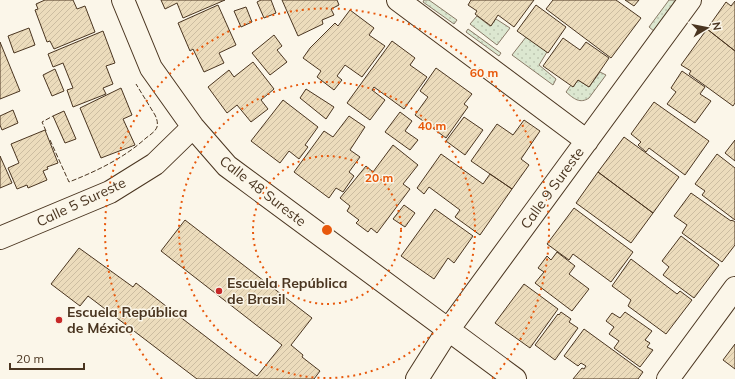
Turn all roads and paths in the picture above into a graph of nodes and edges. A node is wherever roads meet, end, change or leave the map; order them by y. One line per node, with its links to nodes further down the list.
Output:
1 (123, 0): 4 (street, Calle 48 Sureste)
2 (398, 0): 5 (street)
3 (690, 0): 5 (street, Calle 9 Sureste)
4 (193, 128): 6 (street, Calle 5 Sureste); 8 (street, Calle 48 Sureste)
5 (587, 141): 8 (street, Calle 9 Sureste)
6 (0, 238)
7 (735, 288): 11 (street)
8 (448, 330): 9 (street, Calle 9 Sureste); 10 (street, Calle 48 Sureste)
9 (417, 379)
10 (515, 379)
11 (668, 379)

